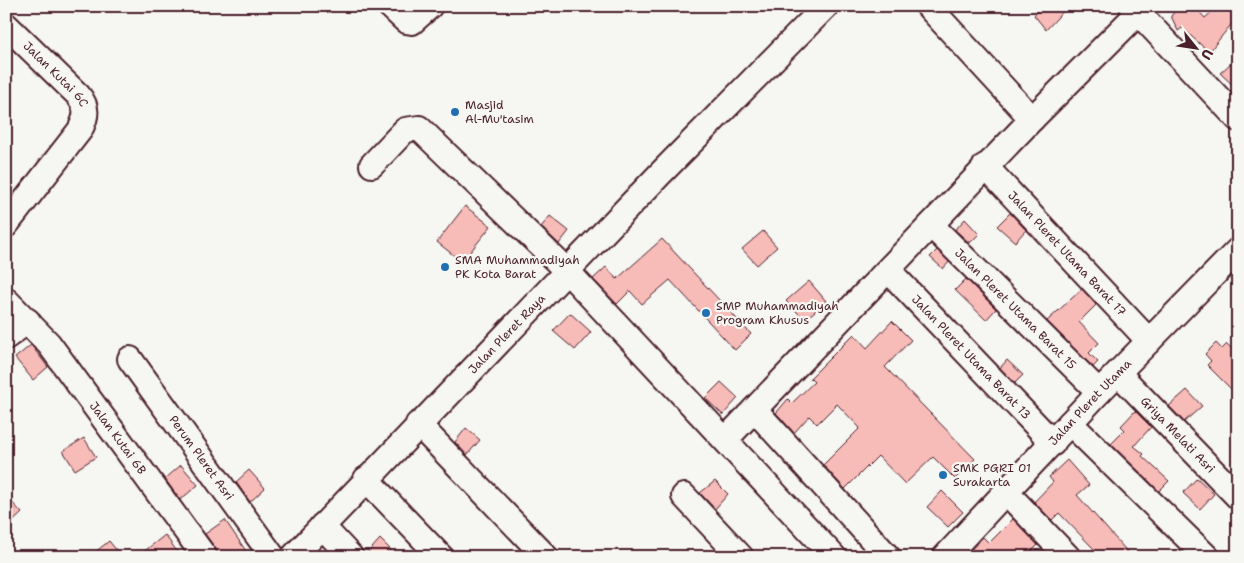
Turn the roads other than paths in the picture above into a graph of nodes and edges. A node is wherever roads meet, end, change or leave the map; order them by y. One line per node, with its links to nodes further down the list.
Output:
1 (390, 6): 2 (street)
2 (430, 6)
3 (928, 6): 7 (street)
4 (817, 9): 15 (street, Jalan Pleret Raya)
5 (1135, 9): 7 (street); 8 (street)
6 (6, 25): 11 (street, Jalan Kutai 6C)
7 (1032, 119): 10 (street)
8 (1238, 119)
9 (372, 166): 15 (street)
10 (985, 166): 12 (street); 19 (street, Jalan Pleret Utama Barat 17)
11 (6, 225)
12 (931, 225): 14 (street); 22 (street, Jalan Pleret Utama Barat 15)
13 (1238, 250): 19 (street, Jalan Pleret Utama)
14 (889, 270): 23 (street); 27 (street, Jalan Pleret Utama Barat 13)
15 (567, 272): 25 (street, Jalan Pleret Raya); 26 (street)
16 (6, 300): 17 (street, Jalan Kutai 6B)
17 (28, 321): 18 (street); 34 (street, Jalan Kutai 6B)
18 (6, 337)
19 (1150, 341): 21 (street, Jalan Pleret Utama)
20 (130, 360): 35 (street, Perum Pleret Asri)
21 (1118, 373): 22 (street, Jalan Pleret Utama); 31 (street, Griya Melati Asri)
22 (1099, 392): 24 (street, Jalan Pleret Utama)
23 (755, 410): 26 (street); 42 (street)
24 (1070, 423): 27 (street, Jalan Pleret Utama); 44 (street)
25 (418, 424): 28 (street, Jalan Pleret Raya); 39 (street)
26 (726, 439): 41 (street)
27 (1052, 443): 29 (street, Jalan Pleret Utama)
28 (366, 480): 32 (street, Jalan Pleret Raya); 38 (street)
29 (1007, 493): 33 (street, Jalan Pleret Utama); 43 (street)
30 (684, 496): 40 (street)
31 (1238, 497)
32 (322, 526): 36 (street, Jalan Pleret Raya); 37 (street)
33 (952, 555)
34 (205, 557)
35 (274, 557)
36 (293, 557)
37 (351, 557)
38 (441, 557)
39 (546, 557)
40 (741, 557)
41 (834, 557)
42 (888, 557)
43 (1068, 557)
44 (1207, 557)

